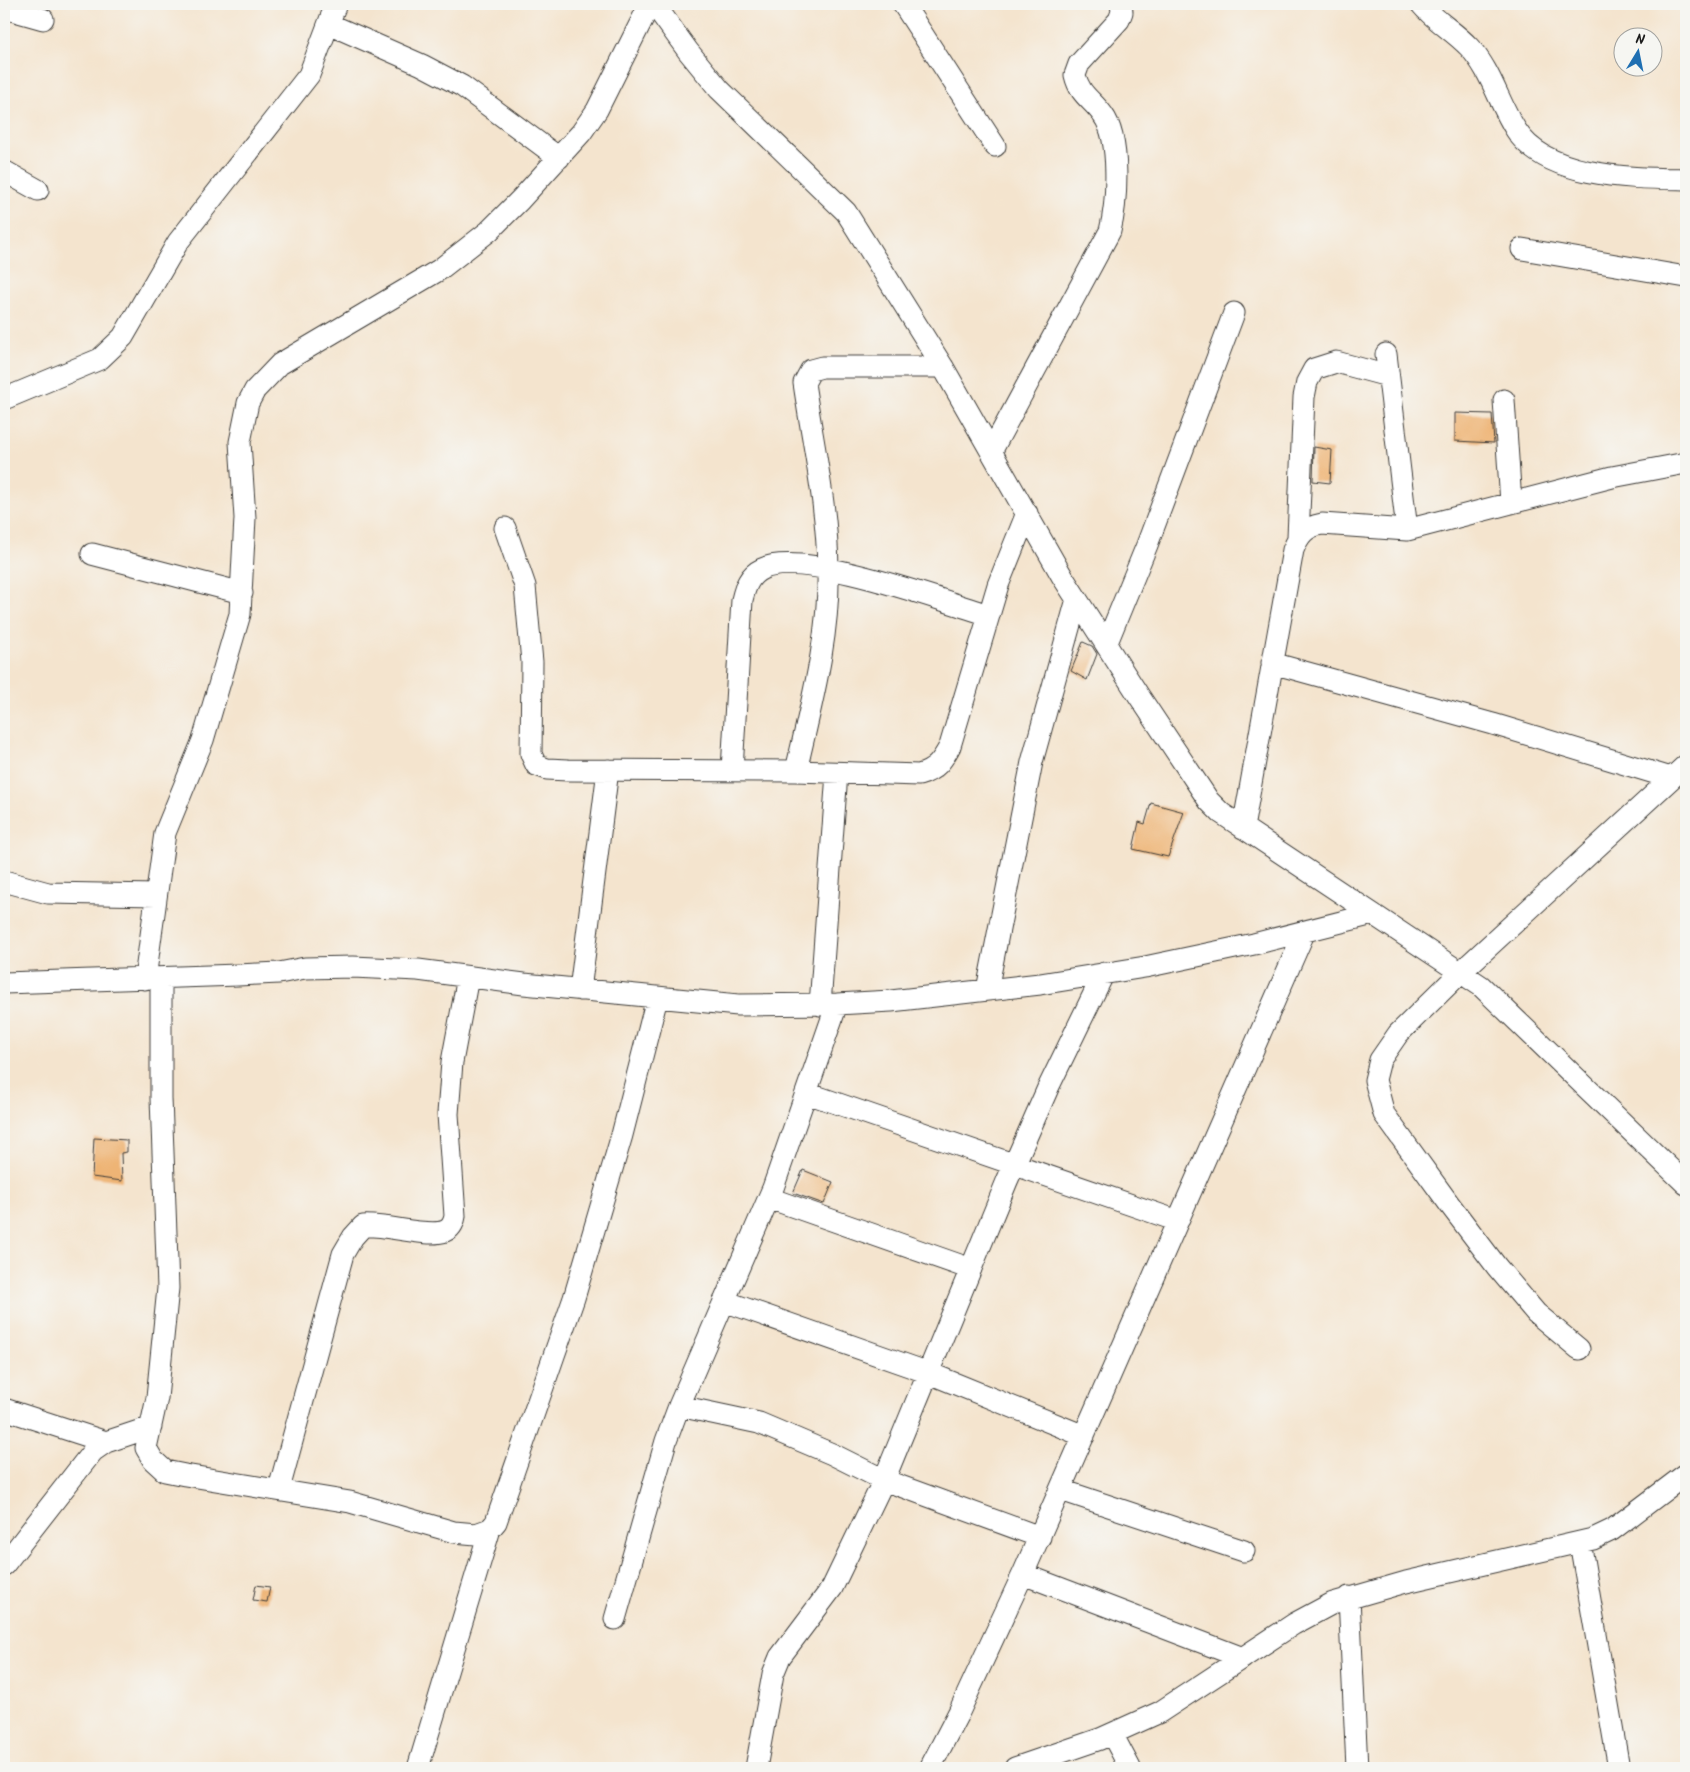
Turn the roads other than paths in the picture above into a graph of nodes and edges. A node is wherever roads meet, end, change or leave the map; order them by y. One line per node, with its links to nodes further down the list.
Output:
1 (336, 4): 9 (street)
2 (650, 4): 11 (street)
3 (654, 4): 19 (street)
4 (903, 4): 10 (street)
5 (1121, 4): 23 (street)
6 (1421, 4): 13 (street)
7 (4, 8): 8 (street)
8 (43, 18)
9 (329, 24): 11 (street); 21 (street)
10 (995, 146)
11 (559, 158): 32 (street)
12 (4, 171): 14 (street)
13 (1686, 179)
14 (38, 190)
15 (1522, 249): 16 (street)
16 (1686, 276)
17 (1234, 313): 35 (street)
18 (1386, 354): 20 (street)
19 (944, 367): 23 (street); 31 (street)
20 (1388, 376): 28 (street); 29 (street)
21 (4, 399)
22 (1504, 400): 25 (street)
23 (992, 450): 26 (street)
24 (1686, 464): 25 (street)
25 (1511, 503): 28 (street)
26 (1027, 513): 33 (street); 34 (street)
27 (505, 528): 37 (street)
28 (1407, 530): 29 (street)
29 (1298, 537): 36 (street)
30 (92, 554): 32 (street)
31 (828, 567): 34 (street); 38 (street); 39 (street)
32 (242, 592): 44 (street)
33 (1077, 599): 35 (street); 53 (street)
34 (988, 615): 41 (street)
35 (1106, 645): 42 (street)
36 (1272, 663): 40 (street); 42 (street)
37 (608, 770): 38 (street); 52 (street)
38 (732, 770): 39 (street)
39 (796, 771): 41 (street)
40 (1679, 772): 47 (street)
41 (837, 773): 55 (street)
42 (1243, 828): 45 (street)
43 (4, 882): 44 (street)
44 (156, 895): 50 (street)
45 (1373, 914): 46 (street); 47 (street)
46 (1305, 931): 48 (street); 60 (street)
47 (1462, 971): 58 (street); 63 (street)
48 (1104, 973): 53 (street); 57 (street)
49 (468, 977): 50 (street); 52 (street); 72 (street)
50 (153, 978): 51 (street); 67 (street)
51 (4, 983)
52 (580, 990): 54 (street)
53 (987, 990): 55 (street)
54 (657, 998): 55 (street); 74 (street)
55 (829, 1005): 56 (street)
56 (807, 1093): 57 (street); 59 (street)
57 (1014, 1165): 60 (street); 61 (street)
58 (1686, 1184)
59 (769, 1198): 61 (street); 62 (street)
60 (1178, 1221): 68 (street)
61 (971, 1269): 64 (street)
62 (724, 1301): 64 (street); 65 (street)
63 (1579, 1349)
64 (929, 1372): 68 (street); 71 (street)
65 (679, 1406): 71 (street); 81 (street)
66 (4, 1409): 69 (street)
67 (151, 1427): 69 (street); 72 (street)
68 (1084, 1436): 73 (street)
69 (106, 1442): 78 (street)
70 (1686, 1474): 76 (street)
71 (884, 1480): 75 (street); 85 (street)
72 (279, 1489): 74 (street)
73 (1061, 1490): 75 (street); 77 (street)
74 (490, 1529): 84 (street)
75 (1040, 1536): 79 (street)
76 (1580, 1542): 80 (street); 90 (street)
77 (1244, 1551)
78 (4, 1565)
79 (1024, 1574): 82 (street); 86 (street)
80 (1348, 1597): 82 (street); 89 (street)
81 (616, 1619)
82 (1243, 1658): 83 (street)
83 (1112, 1734): 87 (street); 88 (street)
84 (418, 1768)
85 (756, 1768)
86 (930, 1768)
87 (1015, 1768)
88 (1130, 1768)
89 (1356, 1768)
90 (1620, 1768)

